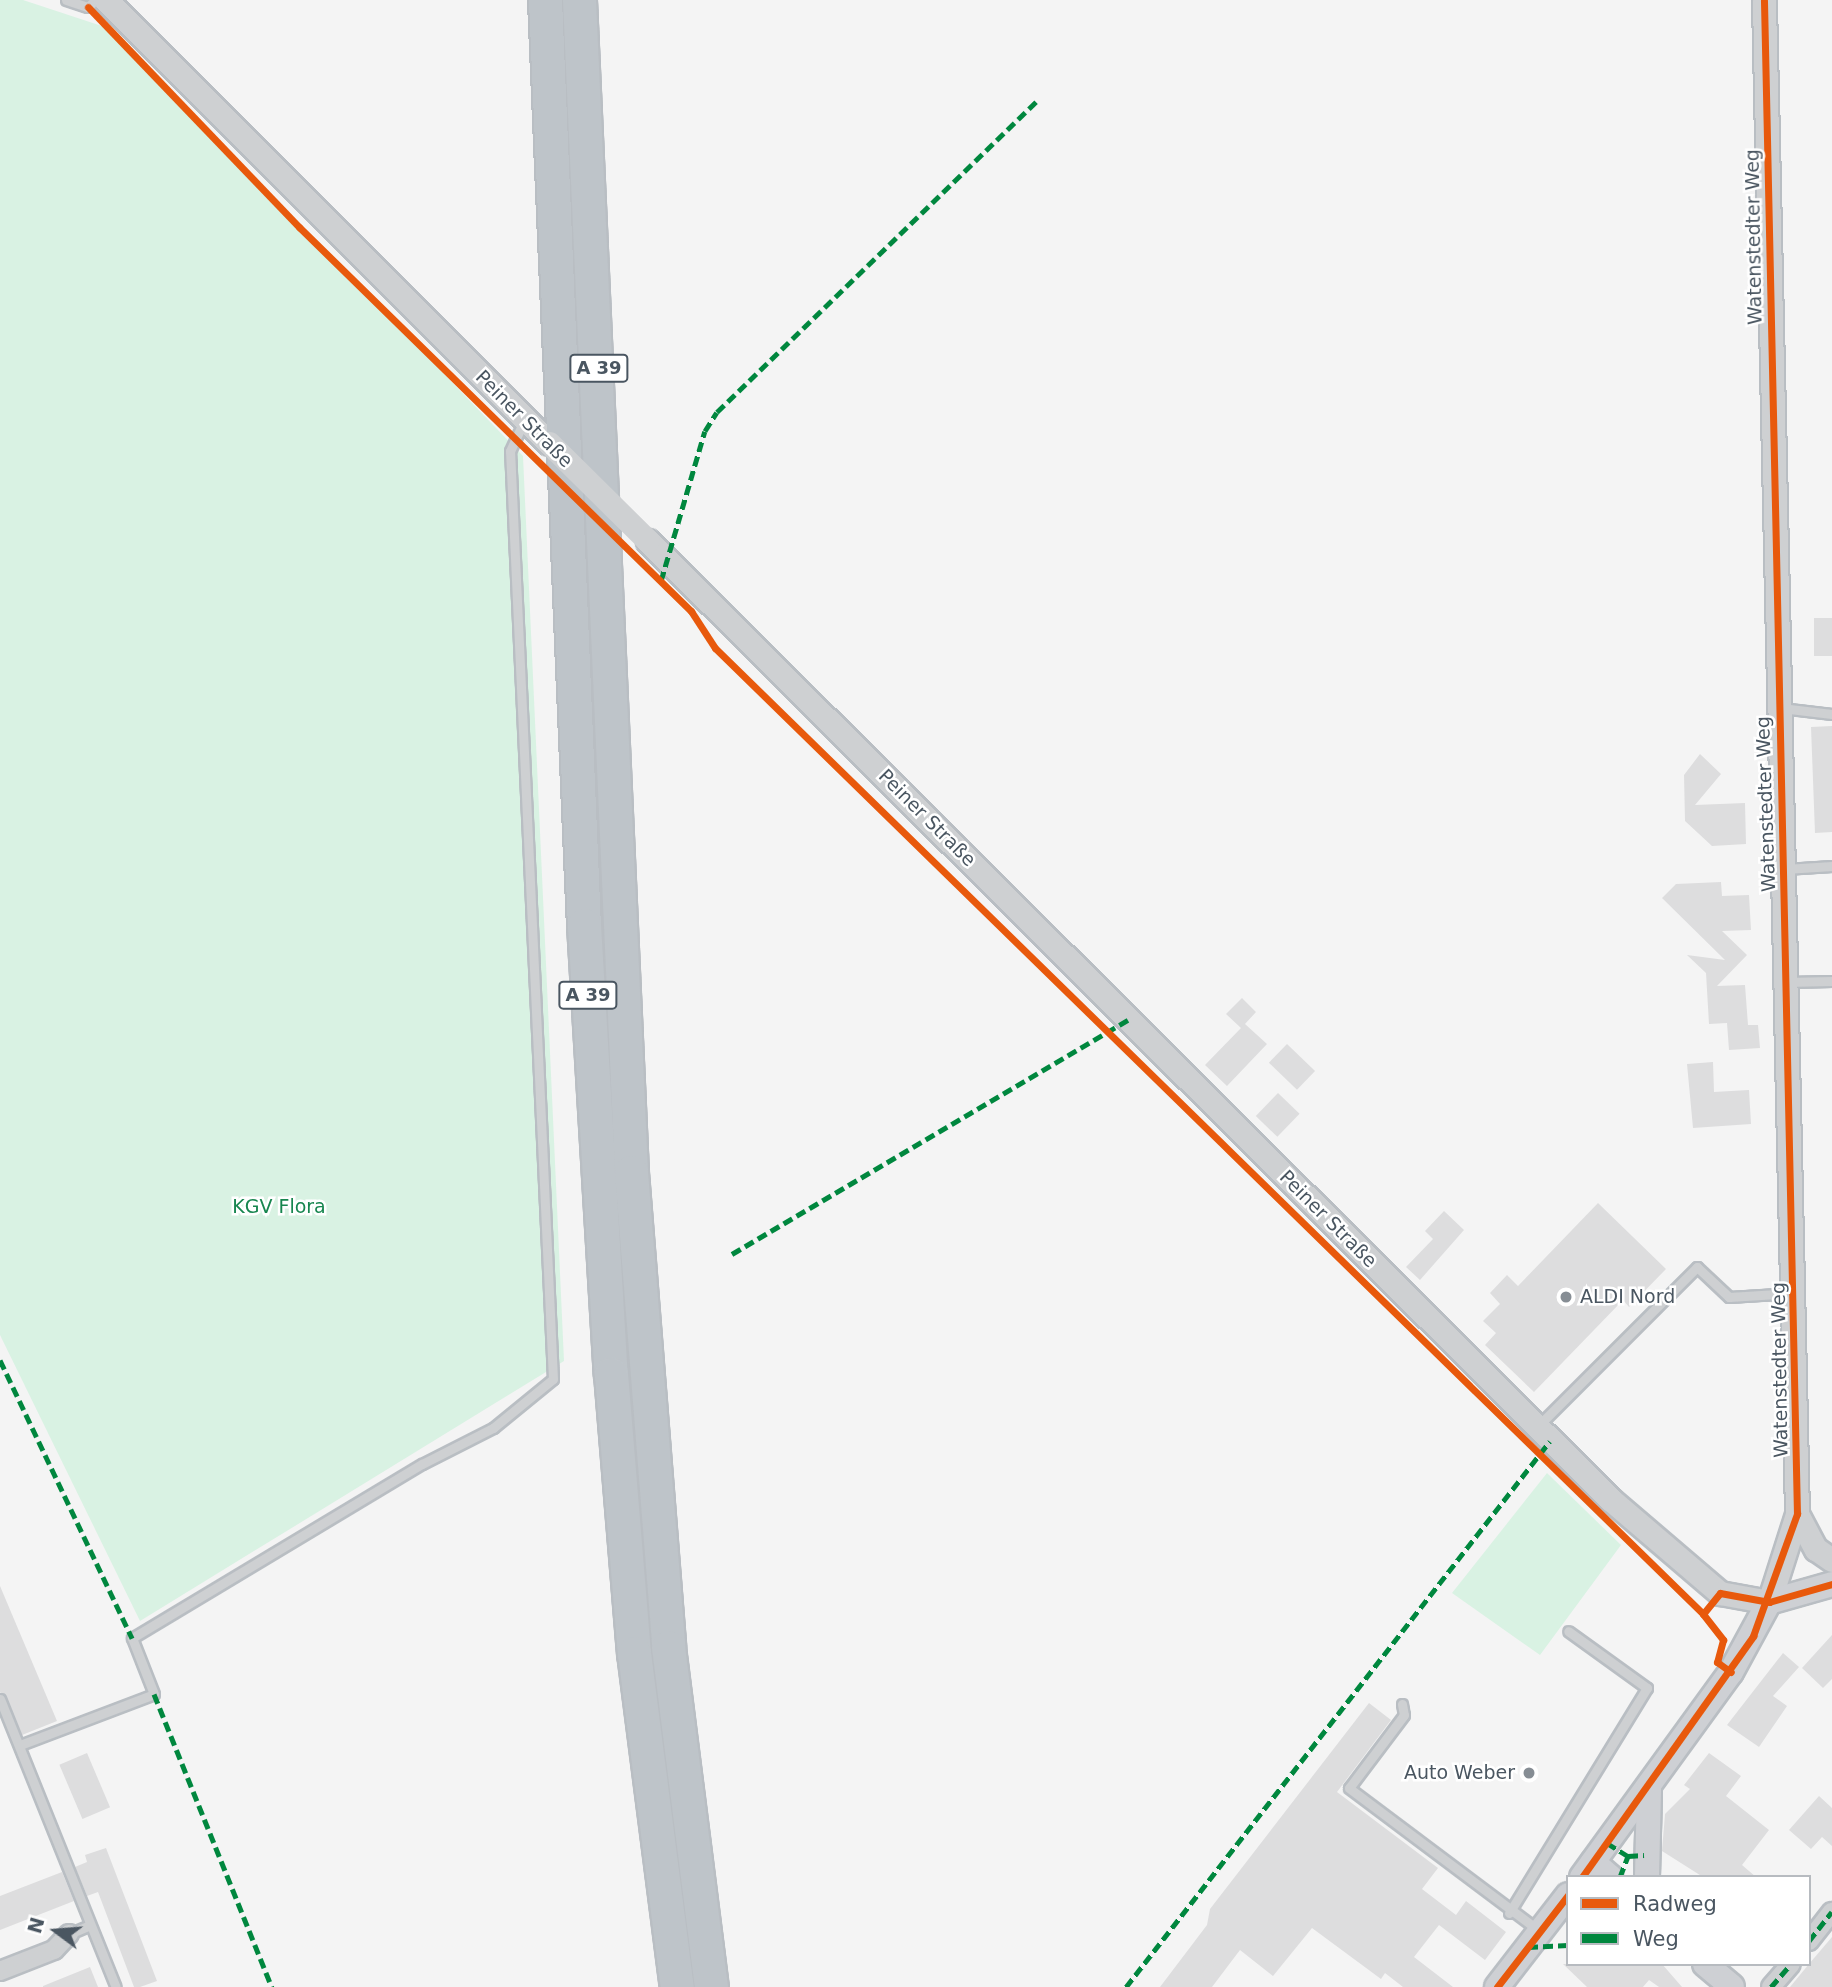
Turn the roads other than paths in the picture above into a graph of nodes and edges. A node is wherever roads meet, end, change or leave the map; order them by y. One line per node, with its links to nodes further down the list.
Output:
1 (66, 0): 2 (lane)
2 (95, 0)
3 (106, 0): 7 (street, Peiner Straße)
4 (545, 0): 39 (highway, A 39)
5 (579, 0): 40 (highway, A 39)
6 (1764, 0): 8 (street, Watenstedter Weg)
7 (525, 420): 15 (street, Peiner Straße, bridge); 23 (lane)
8 (1779, 708): 9 (lane); 11 (street, Watenstedter Weg)
9 (1832, 714)
10 (1832, 866): 11 (lane)
11 (1784, 869): 13 (street, Watenstedter Weg)
12 (1832, 981): 13 (lane)
13 (1786, 982): 14 (street, Watenstedter Weg)
14 (1794, 1293): 15 (lane); 16 (street, Watenstedter Weg)
15 (1537, 1428): 19 (street, Peiner Straße)
16 (1797, 1514): 17 (street); 19 (street, Watenstedter Weg)
17 (1832, 1560)
18 (1832, 1584): 19 (main road)
19 (1769, 1602): 24 (main road)
20 (1568, 1631): 29 (lane)
21 (0, 1699): 23 (lane)
22 (1402, 1704): 29 (lane)
23 (20, 1745): 31 (lane)
24 (1649, 1788): 25 (main road); 26 (main road)
25 (1595, 1872)
26 (1647, 1875)
27 (1566, 1897): 32 (main road)
28 (1832, 1912): 34 (street)
29 (1509, 1913): 32 (lane)
30 (1566, 1924): 32 (main road)
31 (90, 1925): 33 (lane); 38 (lane)
32 (1539, 1931): 41 (main road)
33 (69, 1934): 37 (street)
34 (1811, 1938)
35 (1707, 1966): 42 (main road)
36 (1789, 1966): 43 (street)
37 (0, 1971)
38 (116, 1987)
39 (677, 1987)
40 (711, 1987)
41 (1497, 1987)
42 (1732, 1987)
43 (1771, 1987)

